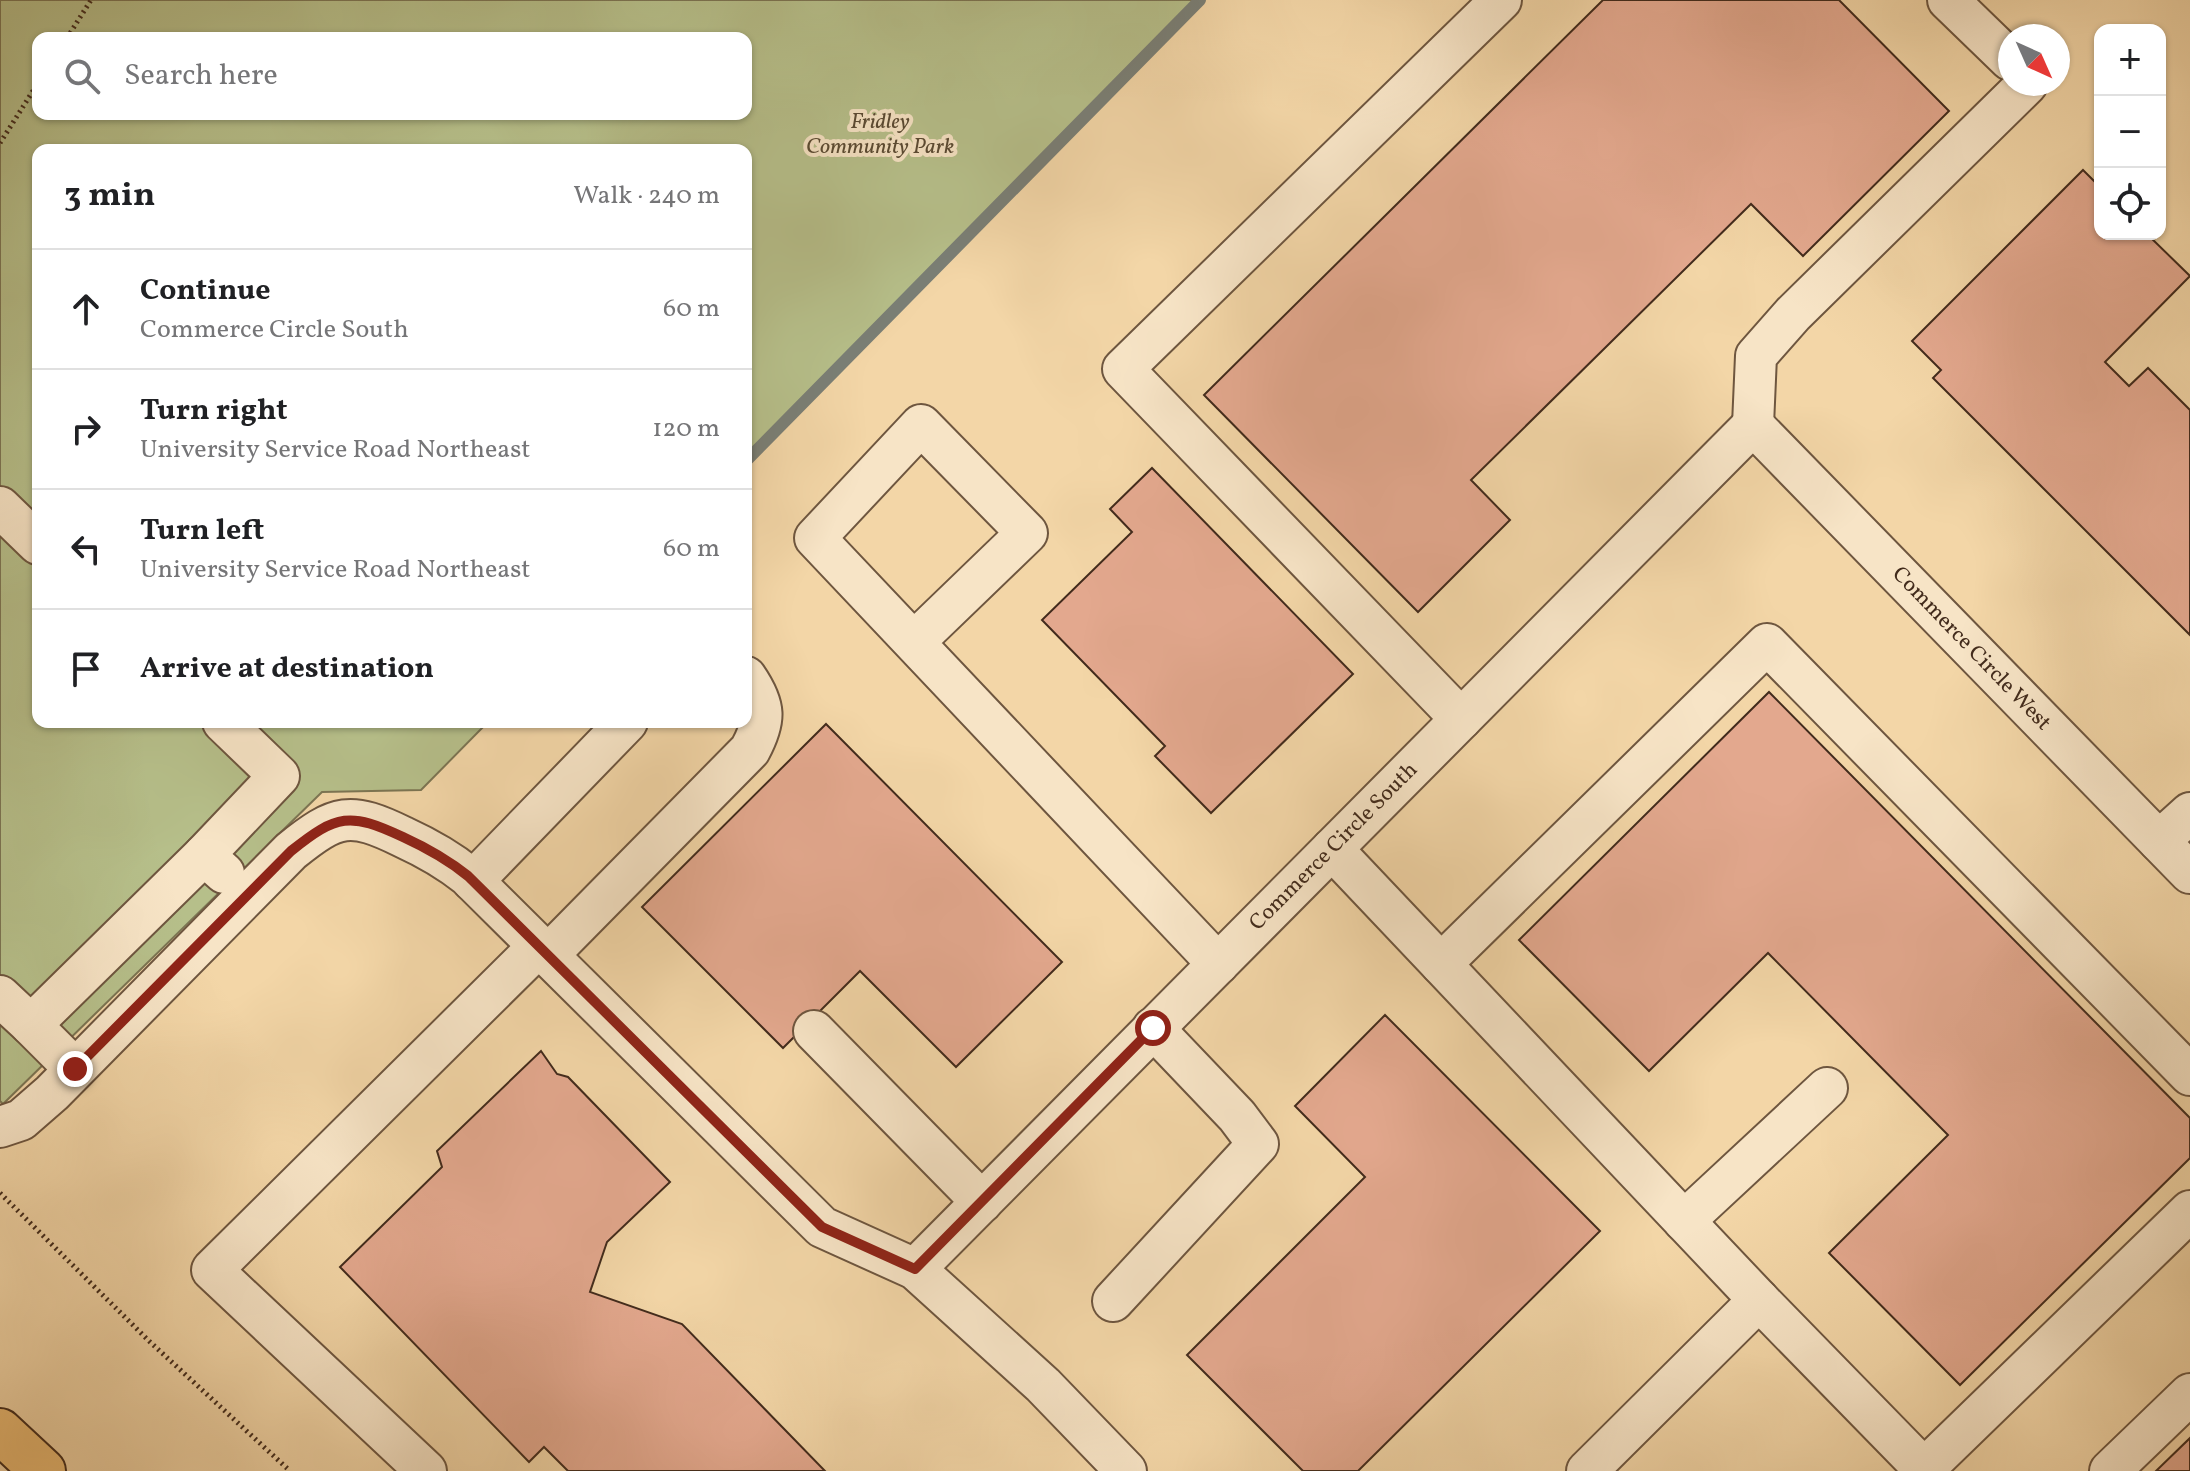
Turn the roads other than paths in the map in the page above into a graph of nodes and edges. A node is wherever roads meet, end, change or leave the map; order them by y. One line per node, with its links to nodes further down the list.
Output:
1 (1501, 0): 10 (street)
2 (1948, 0): 3 (street)
3 (1998, 48)
4 (2015, 96): 5 (street)
5 (1753, 425): 10 (street, Commerce Circle South); 14 (street, Commerce Circle West)
6 (0, 507): 7 (street)
7 (32, 538)
8 (914, 642): 8 (street); 21 (street)
9 (752, 686): 20 (street)
10 (1461, 719): 15 (street, Commerce Circle South)
11 (229, 728): 16 (street)
12 (621, 728): 18 (street)
13 (2190, 813): 14 (street)
14 (2159, 841): 17 (street, Commerce Circle West)
15 (1332, 849): 21 (street, Commerce Circle South); 22 (street)
16 (204, 855): 19 (street); 24 (street)
17 (2190, 873)
18 (473, 881): 19 (street); 20 (street)
19 (247, 895): 27 (street)
20 (544, 950): 34 (street); 41 (street)
21 (1218, 964): 25 (street, Commerce Circle South)
22 (1441, 964): 28 (street); 33 (street)
23 (0, 996): 24 (street)
24 (31, 1025): 27 (street)
25 (1153, 1028): 31 (street, Commerce Circle South); 36 (street)
26 (814, 1031): 31 (street)
27 (75, 1069): 30 (street)
28 (2190, 1075)
29 (1827, 1088): 33 (street)
30 (0, 1127)
31 (982, 1202): 34 (street, Commerce Circle South)
32 (2190, 1211): 39 (street)
33 (1684, 1221): 35 (street)
34 (915, 1269): 42 (street)
35 (1759, 1300): 39 (street); 43 (street)
36 (1113, 1301)
37 (2190, 1394): 44 (street)
38 (0, 1431): 40 (main road)
39 (1923, 1470)
40 (43, 1471)
41 (426, 1471)
42 (1126, 1471)
43 (1587, 1471)
44 (2110, 1471)

